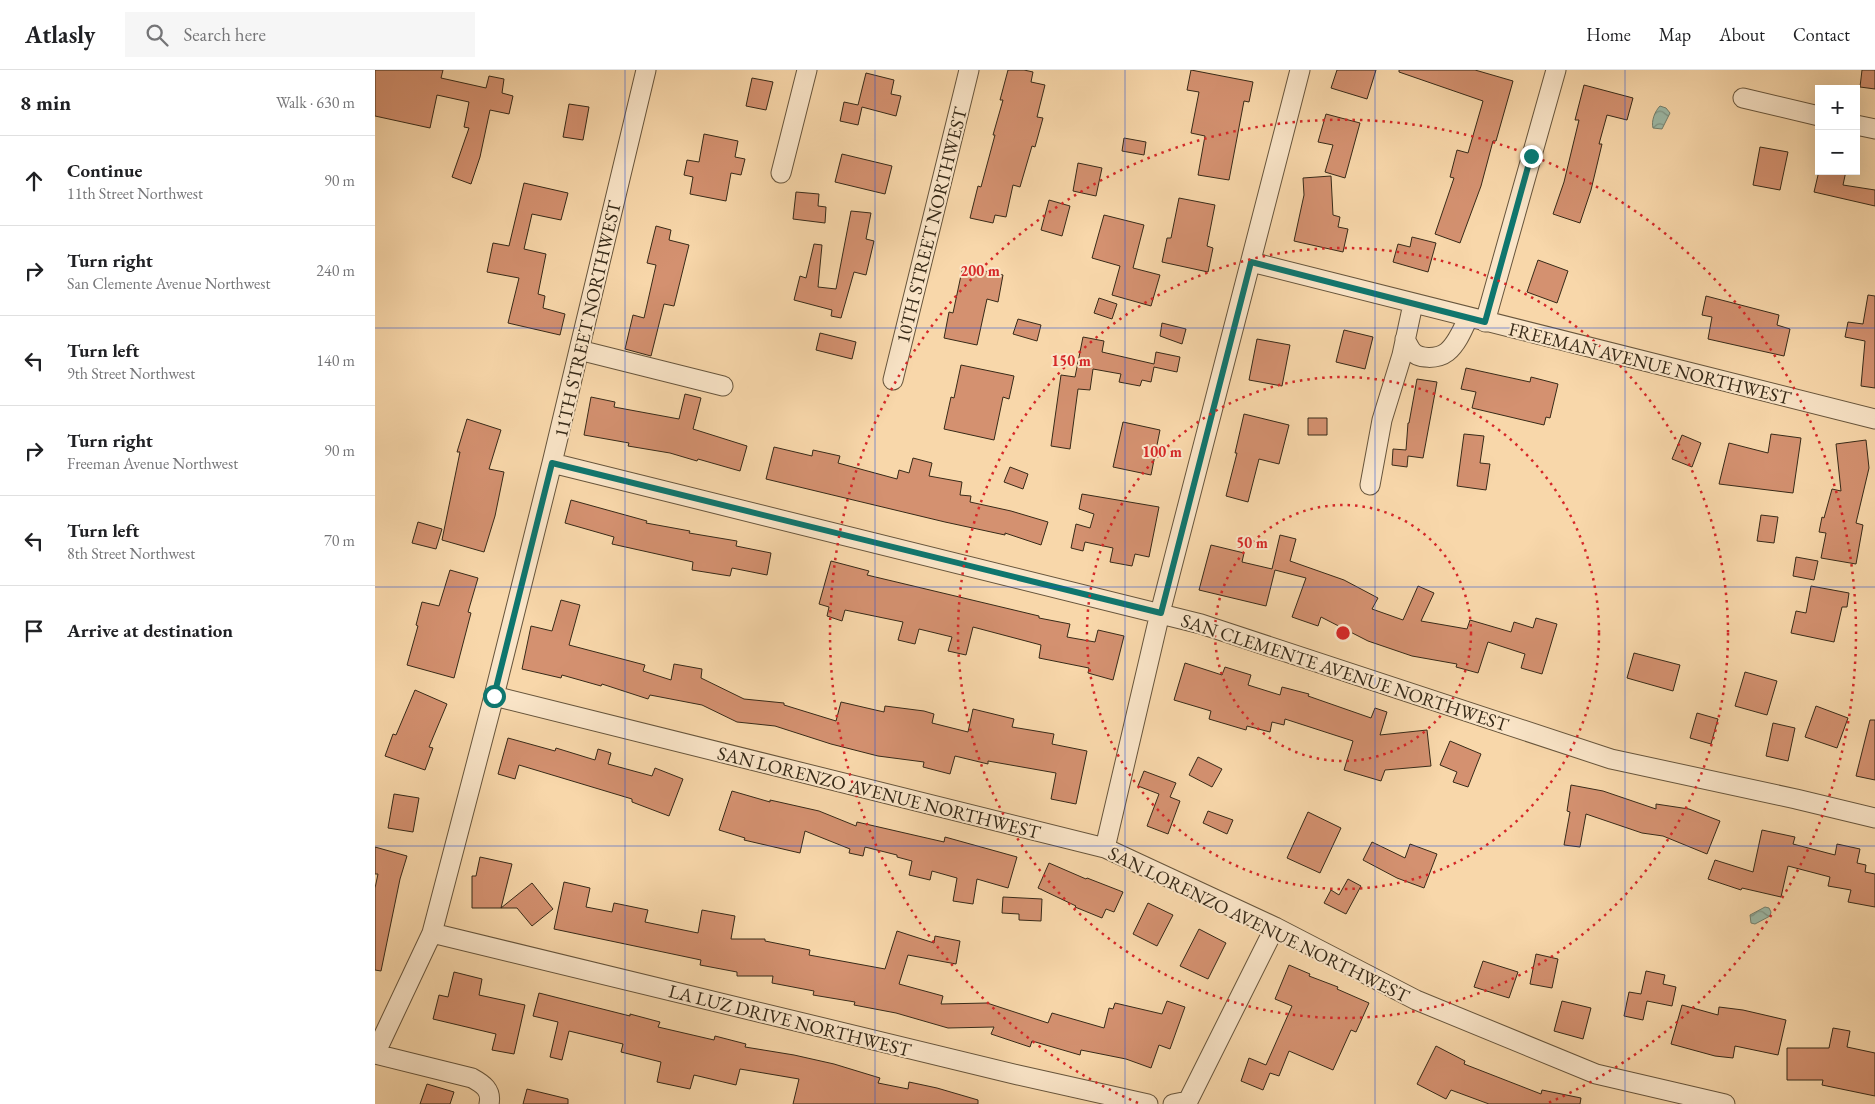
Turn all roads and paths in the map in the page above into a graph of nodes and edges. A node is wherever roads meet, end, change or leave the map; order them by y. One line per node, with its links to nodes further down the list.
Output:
1 (646, 70): 15 (street, 11TH STREET NORTHWEST)
2 (807, 70): 10 (street)
3 (969, 70): 16 (street, 10TH STREET NORTHWEST)
4 (1300, 70): 11 (street)
5 (1556, 70): 13 (street)
6 (1743, 98): 7 (street)
7 (1815, 115)
8 (1860, 126): 9 (street)
9 (1875, 129)
10 (781, 173)
11 (1251, 262): 12 (street, FREEMAN AVENUE NORTHWEST); 21 (street)
12 (1413, 304): 13 (street, FREEMAN AVENUE NORTHWEST); 14 (street)
13 (1476, 320): 14 (street); 18 (street, FREEMAN AVENUE NORTHWEST)
14 (1405, 339): 20 (street)
15 (579, 350): 17 (street); 19 (street, 11TH STREET NORTHWEST)
16 (893, 380)
17 (723, 386)
18 (1875, 419)
19 (552, 463): 21 (street, SAN CLEMENTE AVENUE NORTHWEST); 22 (street, 11TH STREET NORTHWEST)
20 (1370, 485)
21 (1161, 613): 23 (street, SAN CLEMENTE AVENUE NORTHWEST); 24 (street)
22 (494, 696): 24 (street, SAN LORENZO AVENUE NORTHWEST); 26 (street, 11TH STREET NORTHWEST)
23 (1875, 818)
24 (1105, 848): 25 (street, SAN LORENZO AVENUE NORTHWEST)
25 (1275, 927): 30 (street); 31 (street, SAN LORENZO AVENUE NORTHWEST)
26 (432, 933): 27 (street, 11TH STREET NORTHWEST); 29 (street, LA LUZ DRIVE NORTHWEST)
27 (375, 1054): 28 (street)
28 (488, 1096)
29 (1148, 1104)
30 (1173, 1104)
31 (1725, 1104)

